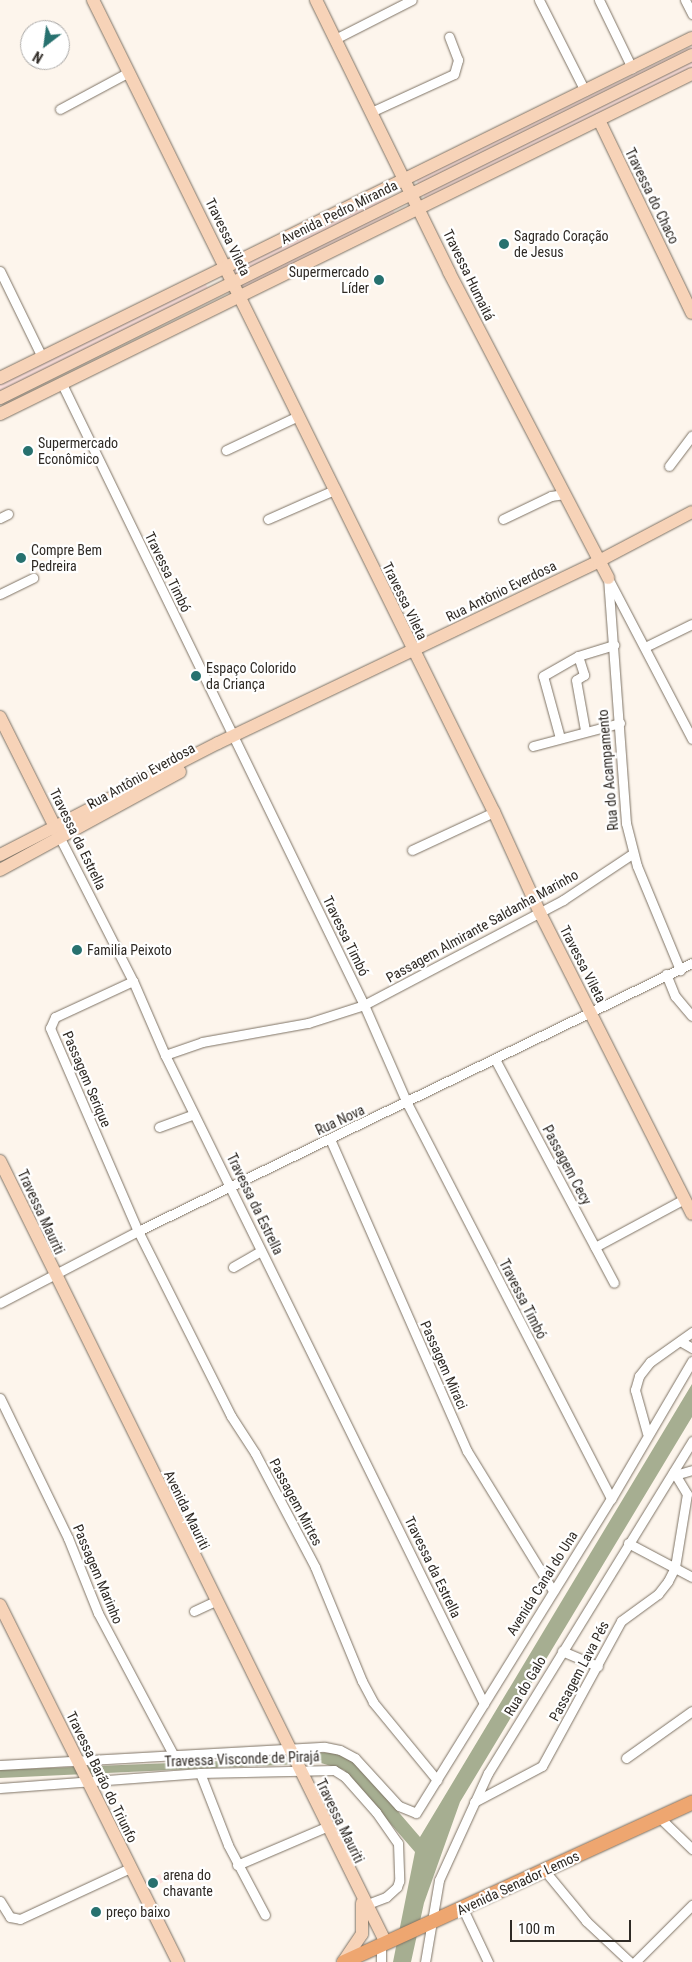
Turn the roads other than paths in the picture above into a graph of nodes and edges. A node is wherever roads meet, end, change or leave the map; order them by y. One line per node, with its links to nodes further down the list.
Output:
1 (93, 0): 13 (street, Travessa Vileta)
2 (316, 0): 10 (street, Travessa Humaitá)
3 (412, 0): 10 (street)
4 (539, 0): 15 (street)
5 (599, 0): 12 (street)
6 (685, 0): 7 (street)
7 (692, 14)
8 (449, 37): 17 (street)
9 (692, 38): 12 (street, Avenida Pedro Miranda)
10 (335, 39): 17 (street, Travessa Humaitá)
11 (692, 56): 20 (street, Avenida Pedro Miranda)
12 (632, 68): 15 (street, Avenida Pedro Miranda)
13 (129, 72): 16 (street); 22 (street, Travessa Vileta)
14 (692, 74): 18 (street)
15 (585, 91): 19 (street, Avenida Pedro Miranda)
16 (60, 109)
17 (371, 112): 19 (street, Travessa Humaitá)
18 (599, 120): 21 (street); 27 (street, Travessa do Chaco)
19 (404, 180): 20 (street, Travessa Humaitá); 22 (street, Avenida Pedro Miranda)
20 (412, 193): 21 (street, Travessa Humaitá); 24 (street, Avenida Pedro Miranda)
21 (419, 208): 26 (street); 38 (street, Travessa Humaitá)
22 (227, 267): 24 (street, Travessa Vileta); 28 (street, Avenida Pedro Miranda)
23 (0, 271): 25 (street)
24 (233, 282): 26 (street, Travessa Vileta); 31 (street, Avenida Pedro Miranda)
25 (3, 288): 28 (street)
26 (240, 297): 30 (street); 33 (street, Travessa Vileta)
27 (692, 313)
28 (42, 357): 29 (street, Avenida Pedro Miranda)
29 (0, 378)
30 (61, 382): 32 (street); 54 (street, Travessa Timbó)
31 (0, 398)
32 (0, 414)
33 (298, 416): 35 (street); 37 (street, Travessa Vileta)
34 (692, 436): 36 (street)
35 (226, 450)
36 (669, 466)
37 (334, 490): 40 (street); 49 (street, Travessa Vileta)
38 (564, 494): 41 (street); 42 (street, Travessa Humaitá)
39 (692, 512): 42 (street, Rua Antônio Everdosa)
40 (268, 519)
41 (503, 519)
42 (599, 561): 44 (street, Rua do Acampamento); 49 (street, Rua Antônio Everdosa)
43 (33, 578): 45 (street)
44 (608, 578): 47 (street, Rua do Acampamento); 48 (street)
45 (0, 594)
46 (692, 624): 48 (street)
47 (614, 645): 50 (street); 52 (street, Rua do Acampamento)
48 (645, 647): 56 (street)
49 (413, 650): 54 (street, Rua Antônio Everdosa); 58 (street, Travessa Vileta)
50 (578, 656): 53 (street); 55 (street)
51 (0, 717): 59 (street, Travessa da Estrella)
52 (620, 723): 53 (street); 62 (street, Rua do Acampamento)
53 (586, 730): 55 (street)
54 (237, 737): 59 (street, Rua Antônio Everdosa); 69 (street, Travessa Timbó)
55 (560, 738): 57 (street)
56 (692, 739)
57 (533, 746)
58 (494, 812): 60 (street); 64 (street, Travessa Vileta)
59 (57, 832): 61 (street, Rua Antônio Everdosa); 63 (street, Rua Antônio Everdosa); 68 (street, Travessa da Estrella)
60 (412, 850)
61 (0, 854)
62 (632, 854): 64 (street, Passagem Almirante Saldanha Marinho); 66 (street, Rua do Acampamento)
63 (0, 870)
64 (540, 912): 69 (street, Passagem Almirante Saldanha Marinho); 71 (street, Travessa Vileta)
65 (692, 963): 66 (street, Rua Nova)
66 (680, 970): 67 (street, Rua Nova)
67 (666, 974): 70 (street); 71 (street, Rua Nova)
68 (133, 981): 72 (street, Travessa da Estrella); 82 (street, Passagem Serique)
69 (364, 1005): 72 (street, Passagem Almirante Saldanha Marinho); 74 (street, Travessa Timbó)
70 (691, 1013)
71 (591, 1014): 73 (street, Rua Nova); 80 (street, Travessa Vileta)
72 (165, 1055): 75 (street, Travessa da Estrella)
73 (496, 1061): 74 (street, Rua Nova); 83 (street, Passagem Cecy)
74 (407, 1103): 77 (street, Rua Nova); 98 (street, Travessa Timbó)
75 (194, 1114): 76 (street); 79 (street, Travessa da Estrella)
76 (159, 1127)
77 (330, 1139): 79 (street, Rua Nova); 102 (street, Passagem Miraci)
78 (0, 1161): 86 (street, Travessa Mauriti)
79 (230, 1186): 82 (street, Rua Nova); 84 (street, Travessa da Estrella)
80 (684, 1199): 81 (street, Travessa Vileta); 83 (street)
81 (692, 1214)
82 (138, 1231): 86 (street, Rua Nova); 118 (street, Passagem Mirtes)
83 (595, 1247): 87 (street, Passagem Cecy)
84 (261, 1251): 85 (street); 109 (street, Travessa da Estrella)
85 (233, 1267)
86 (55, 1276): 88 (street, Rua Nova); 103 (street, Avenida Mauriti)
87 (614, 1283)
88 (0, 1303)
89 (692, 1332): 90 (street)
90 (680, 1342): 91 (street); 94 (street)
91 (692, 1348)
92 (692, 1361): 94 (street, Avenida Canal do Una)
93 (0, 1398): 111 (street, Passagem Marinho)
94 (647, 1433): 98 (street, Avenida Canal do Una)
95 (692, 1441): 97 (street, Rua do Galo)
96 (692, 1470): 97 (street)
97 (674, 1473): 99 (street, Rua do Galo); 100 (street, Passagem Lava Pés)
98 (611, 1499): 102 (street, Avenida Canal do Una)
99 (628, 1543): 100 (street); 107 (street, Rua do Galo)
100 (675, 1567): 101 (street); 108 (street, Passagem Lava Pés)
101 (692, 1576)
102 (554, 1591): 109 (street, Avenida Canal do Una)
103 (215, 1601): 105 (street); 113 (street, Avenida Mauriti)
104 (0, 1604): 106 (street, Travessa Barão do Triunfo)
105 (194, 1612)
106 (3, 1622): 114 (street, Travessa Barão do Triunfo)
107 (562, 1651): 108 (street); 120 (street, Rua do Galo)
108 (598, 1666): 120 (street, Passagem Lava Pés)
109 (484, 1704): 118 (street, Avenida Canal do Una)
110 (692, 1711): 112 (street)
111 (175, 1758): 113 (street, Travessa Visconde de Pirajá); 114 (street, Travessa Visconde de Pirajá)
112 (626, 1758)
113 (294, 1762): 116 (street, Travessa Visconde de Pirajá); 122 (street, Travessa Visconde de Pirajá); 124 (street, Travessa Mauriti); 130 (street, Travessa Visconde de Pirajá)
114 (74, 1763): 115 (street, Travessa Visconde de Pirajá); 117 (street, Travessa Barão do Triunfo)
115 (0, 1765)
116 (200, 1773): 117 (street, Travessa Visconde de Pirajá); 126 (street)
117 (81, 1779): 119 (street, Travessa Visconde de Pirajá); 127 (street, Travessa Barão do Triunfo)
118 (437, 1780): 122 (street, Avenida Canal do Una)
119 (0, 1788)
120 (474, 1803): 134 (street, Rua do Galo)
121 (692, 1803): 123 (main road, Avenida Senador Lemos)
122 (410, 1813)
123 (660, 1818): 125 (street); 128 (main road, Avenida Senador Lemos)
124 (326, 1827): 126 (street); 130 (street, Travessa Mauriti)
125 (692, 1849)
126 (237, 1865): 133 (street)
127 (127, 1869): 129 (street); 136 (street, Travessa Barão do Triunfo)
128 (545, 1872): 132 (main road, Avenida Senador Lemos); 143 (street)
129 (0, 1901)
130 (363, 1903): 135 (street, Travessa Mauriti); 139 (street, Travessa Mauriti)
131 (692, 1905): 144 (street)
132 (463, 1908): 134 (main road, Avenida Senador Lemos); 142 (street)
133 (264, 1915)
134 (434, 1922): 135 (main road, Avenida Senador Lemos); 141 (street, Rua do Galo)
135 (386, 1943): 139 (main road, Avenida Senador Lemos); 140 (street)
136 (166, 1948): 137 (street, Travessa Barão do Triunfo); 138 (street, Travessa Barão do Triunfo)
137 (169, 1962)
138 (178, 1962)
139 (344, 1962)
140 (381, 1962)
141 (425, 1962)
142 (488, 1962)
143 (630, 1962)
144 (635, 1962)

